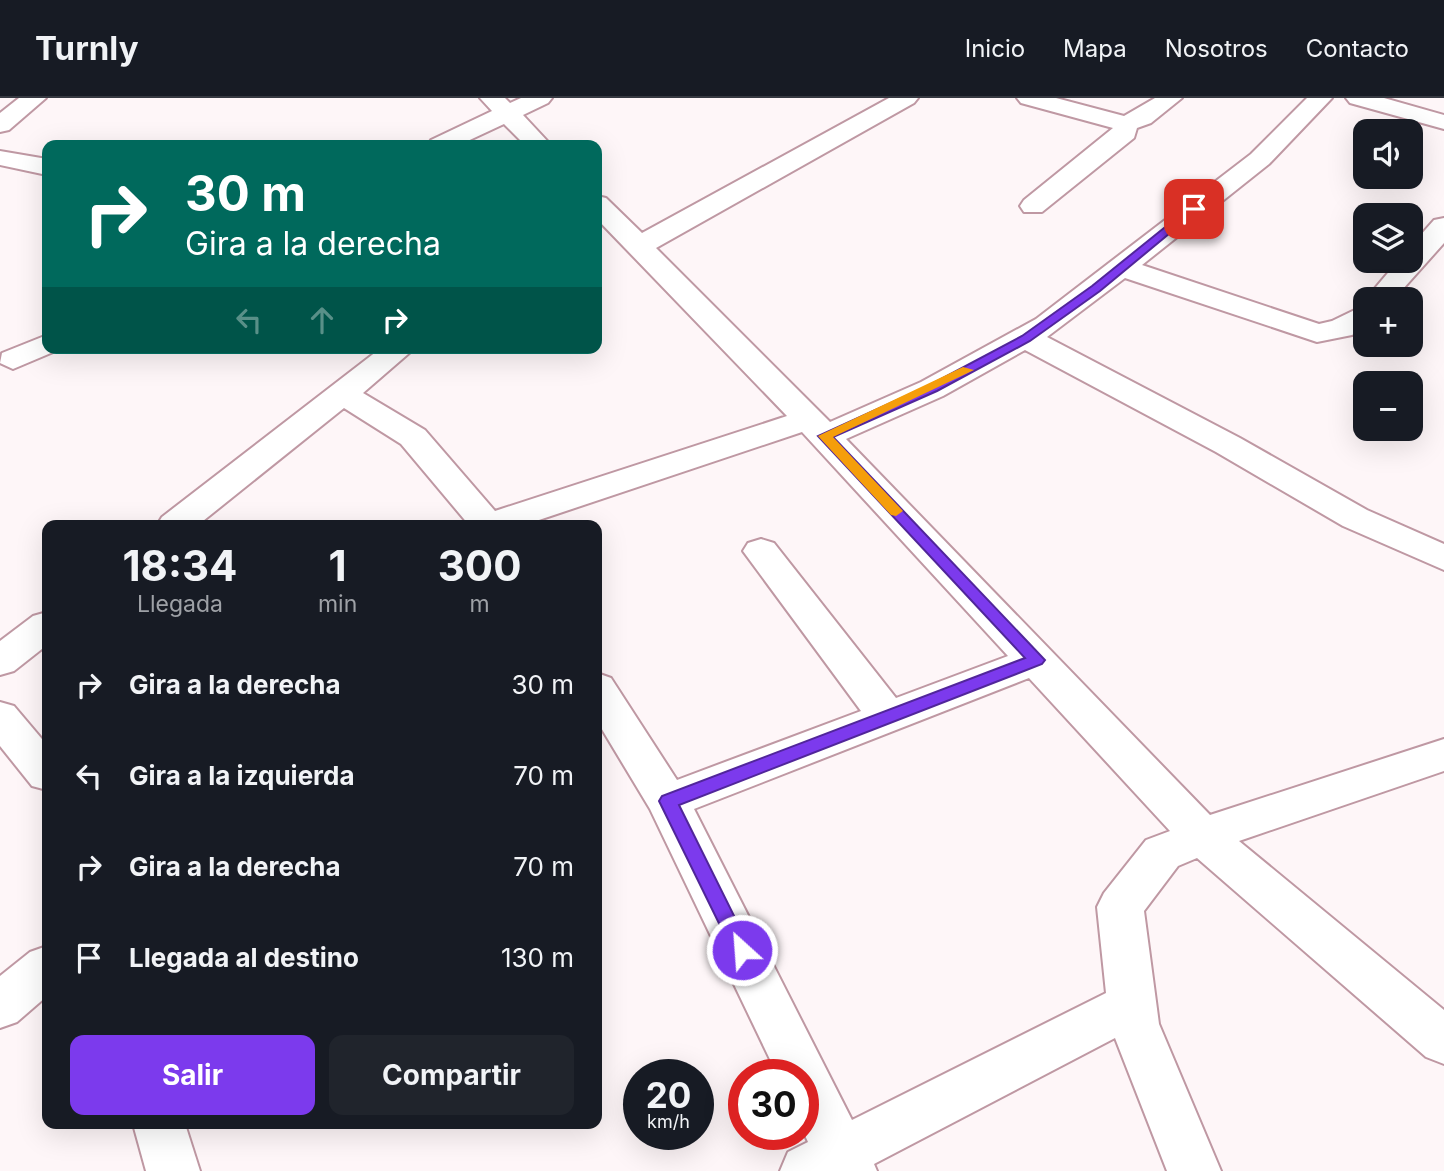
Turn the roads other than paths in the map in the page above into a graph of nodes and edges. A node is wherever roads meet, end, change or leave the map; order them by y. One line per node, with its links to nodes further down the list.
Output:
1 (34, 98): 11 (street)
2 (540, 98): 8 (street)
3 (906, 98): 19 (street)
4 (1029, 98): 10 (street)
5 (1170, 98): 10 (street)
6 (1320, 98): 20 (street)
7 (1358, 98): 9 (street)
8 (500, 106): 12 (street); 13 (street)
9 (1440, 115)
10 (1125, 124): 16 (street)
11 (0, 125)
12 (448, 140)
13 (534, 140)
14 (0, 158): 15 (street)
15 (42, 166)
16 (1033, 206)
17 (602, 209): 19 (street)
18 (1444, 226): 21 (street)
19 (639, 246): 28 (street)
20 (1121, 267): 22 (street); 23 (street)
21 (1390, 287)
22 (1353, 322)
23 (1026, 338): 28 (street); 33 (street)
24 (42, 346): 26 (street)
25 (392, 354): 27 (street)
26 (13, 360)
27 (341, 393): 29 (street); 30 (street)
28 (817, 428): 31 (street); 35 (street)
29 (181, 520)
30 (484, 520)
31 (505, 520)
32 (761, 551): 38 (street)
33 (1444, 558)
34 (42, 629): 36 (street)
35 (1037, 660): 38 (street); 43 (street)
36 (0, 661)
37 (602, 696): 42 (street)
38 (887, 715): 42 (street)
39 (0, 717): 41 (street)
40 (1444, 755): 43 (street)
41 (42, 768)
42 (668, 801): 48 (street)
43 (1203, 837): 45 (street); 47 (street)
44 (42, 971): 46 (street)
45 (1133, 1004): 51 (street); 53 (street)
46 (0, 1006)
47 (1444, 1041)
48 (795, 1059)
49 (819, 1123): 51 (street)
50 (160, 1129): 52 (street)
51 (833, 1165)
52 (173, 1171)
53 (1194, 1171)

